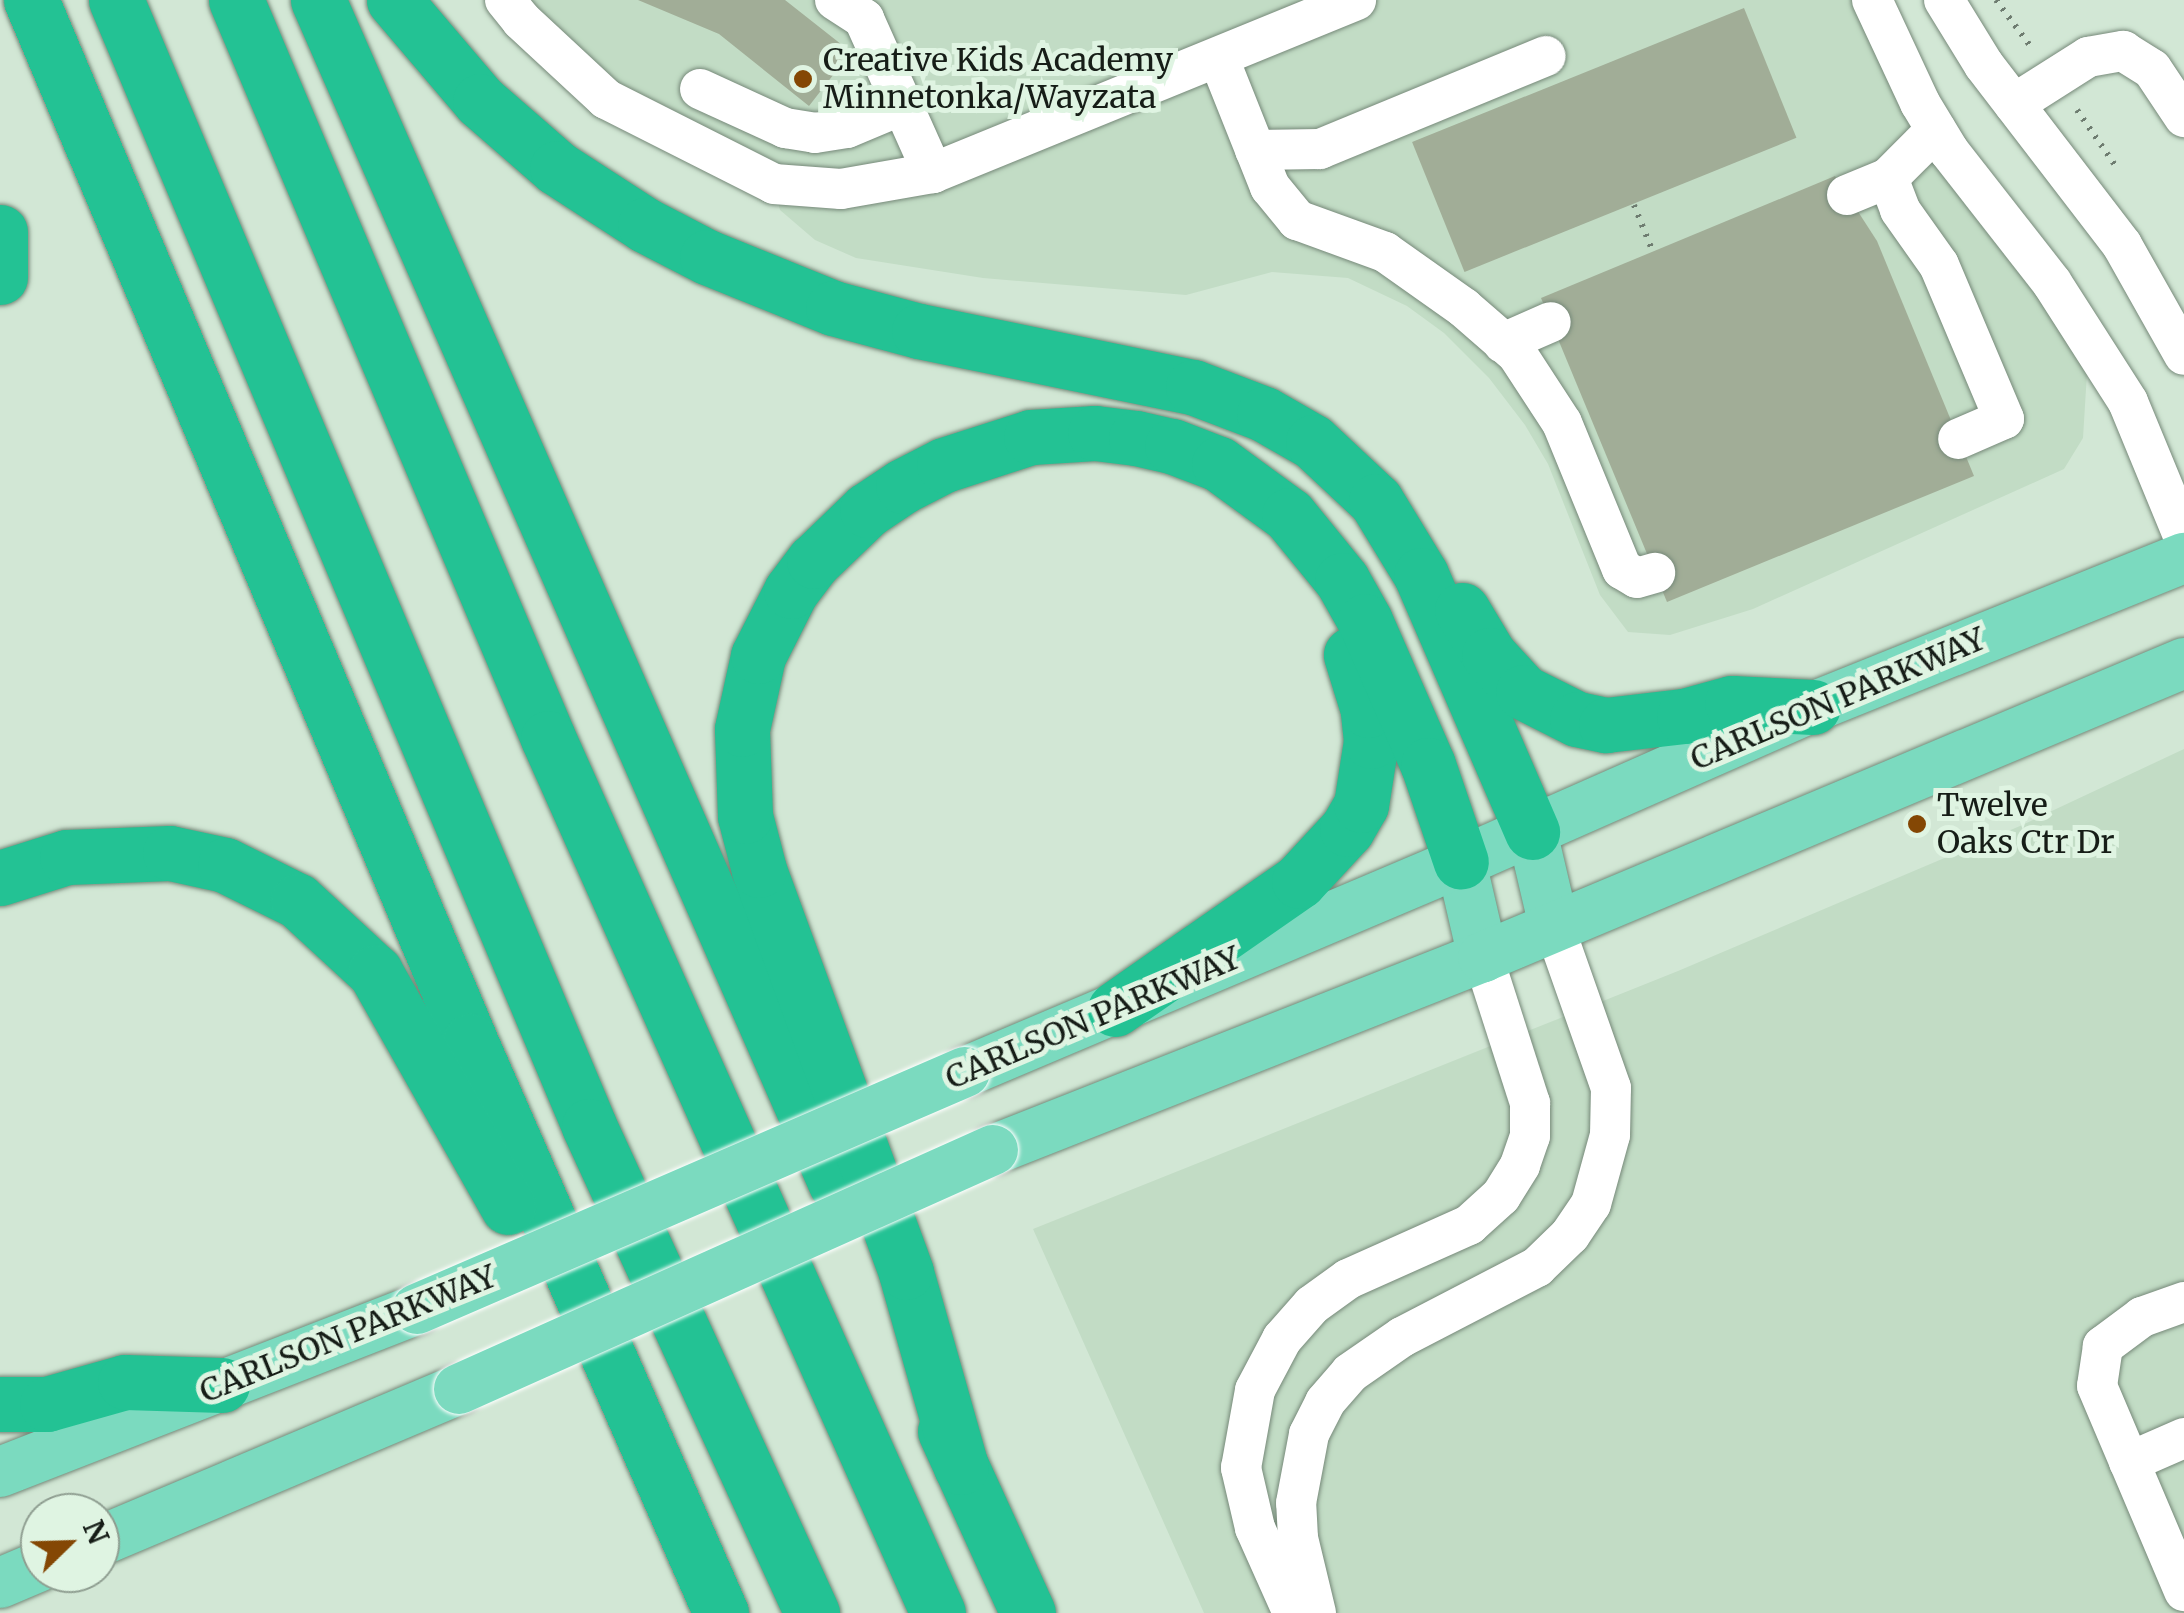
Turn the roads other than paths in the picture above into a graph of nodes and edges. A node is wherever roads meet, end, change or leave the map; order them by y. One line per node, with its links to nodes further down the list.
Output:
1 (31, 0): 50 (highway)
2 (116, 0): 51 (highway)
3 (236, 0): 52 (highway)
4 (318, 0): 46 (highway)
5 (394, 0): 28 (highway)
6 (506, 0): 19 (street)
7 (835, 0): 15 (street)
8 (1356, 0): 12 (street)
9 (1872, 0): 17 (street)
10 (1944, 0): 14 (street)
11 (1546, 56): 18 (street)
12 (1218, 59): 18 (street); 19 (street)
13 (700, 89): 15 (street)
14 (2014, 104): 16 (street); 26 (street)
15 (902, 105): 19 (street)
16 (2184, 117)
17 (1936, 130): 20 (street); 30 (street)
18 (1255, 150): 25 (street)
19 (933, 173)
20 (1888, 178): 21 (street); 27 (street)
21 (1848, 196)
22 (0, 232): 23 (highway)
23 (0, 277)
24 (1551, 322): 25 (street)
25 (1503, 343): 32 (street)
26 (2184, 355)
27 (1958, 438)
28 (1391, 523): 34 (highway); 35 (highway)
29 (1307, 535): 36 (highway); 40 (highway); 46 (highway)
30 (2184, 538)
31 (2184, 558): 34 (main road, CARLSON PARKWAY)
32 (1655, 573)
33 (2184, 664): 38 (main road)
34 (1813, 706): 35 (main road, CARLSON PARKWAY)
35 (1532, 832): 36 (main road, CARLSON PARKWAY); 38 (main road)
36 (1461, 862): 39 (main road); 40 (main road, CARLSON PARKWAY)
37 (0, 878): 50 (highway)
38 (1554, 926): 39 (main road); 55 (street)
39 (1483, 957): 48 (main road, bridge); 54 (street)
40 (1114, 1009): 42 (main road, CARLSON PARKWAY, bridge)
41 (2184, 1302): 45 (street)
42 (222, 1385): 43 (highway); 47 (main road, CARLSON PARKWAY)
43 (0, 1404)
44 (2184, 1438): 45 (street)
45 (2129, 1462): 49 (street)
46 (961, 1466): 53 (highway)
47 (0, 1472)
48 (120, 1532)
49 (2184, 1591)
50 (718, 1613)
51 (812, 1613)
52 (938, 1613)
53 (1028, 1613)
54 (1293, 1613)
55 (1316, 1613)

